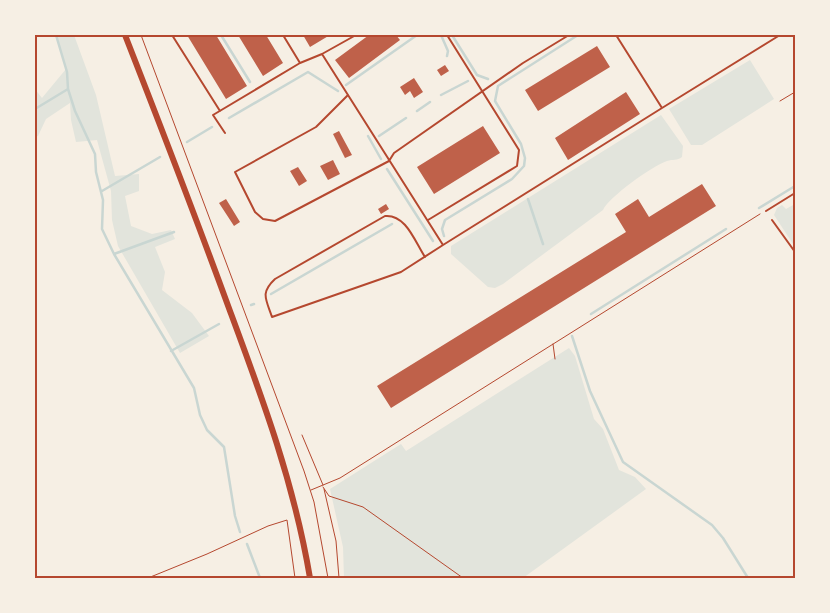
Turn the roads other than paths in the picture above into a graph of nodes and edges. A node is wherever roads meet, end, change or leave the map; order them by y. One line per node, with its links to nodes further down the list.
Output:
1 (125, 35): 24 (main road)
2 (172, 35): 14 (lane)
3 (283, 35): 10 (lane)
4 (356, 35): 9 (lane)
5 (447, 35): 11 (lane)
6 (569, 35): 11 (lane)
7 (616, 35): 13 (lane)
8 (780, 35): 13 (lane)
9 (322, 54): 10 (lane); 12 (lane)
10 (300, 63): 14 (lane)
11 (482, 92): 16 (lane); 19 (lane)
12 (348, 95): 16 (lane); 16 (lane)
13 (662, 108): 21 (lane)
14 (220, 111): 15 (lane)
15 (225, 133)
16 (389, 161): 19 (lane)
17 (795, 193): 18 (lane)
18 (766, 211)
19 (428, 220): 21 (lane)
20 (772, 220): 22 (lane)
21 (443, 245): 23 (lane)
22 (795, 252)
23 (424, 257): 23 (lane)
24 (310, 578)

